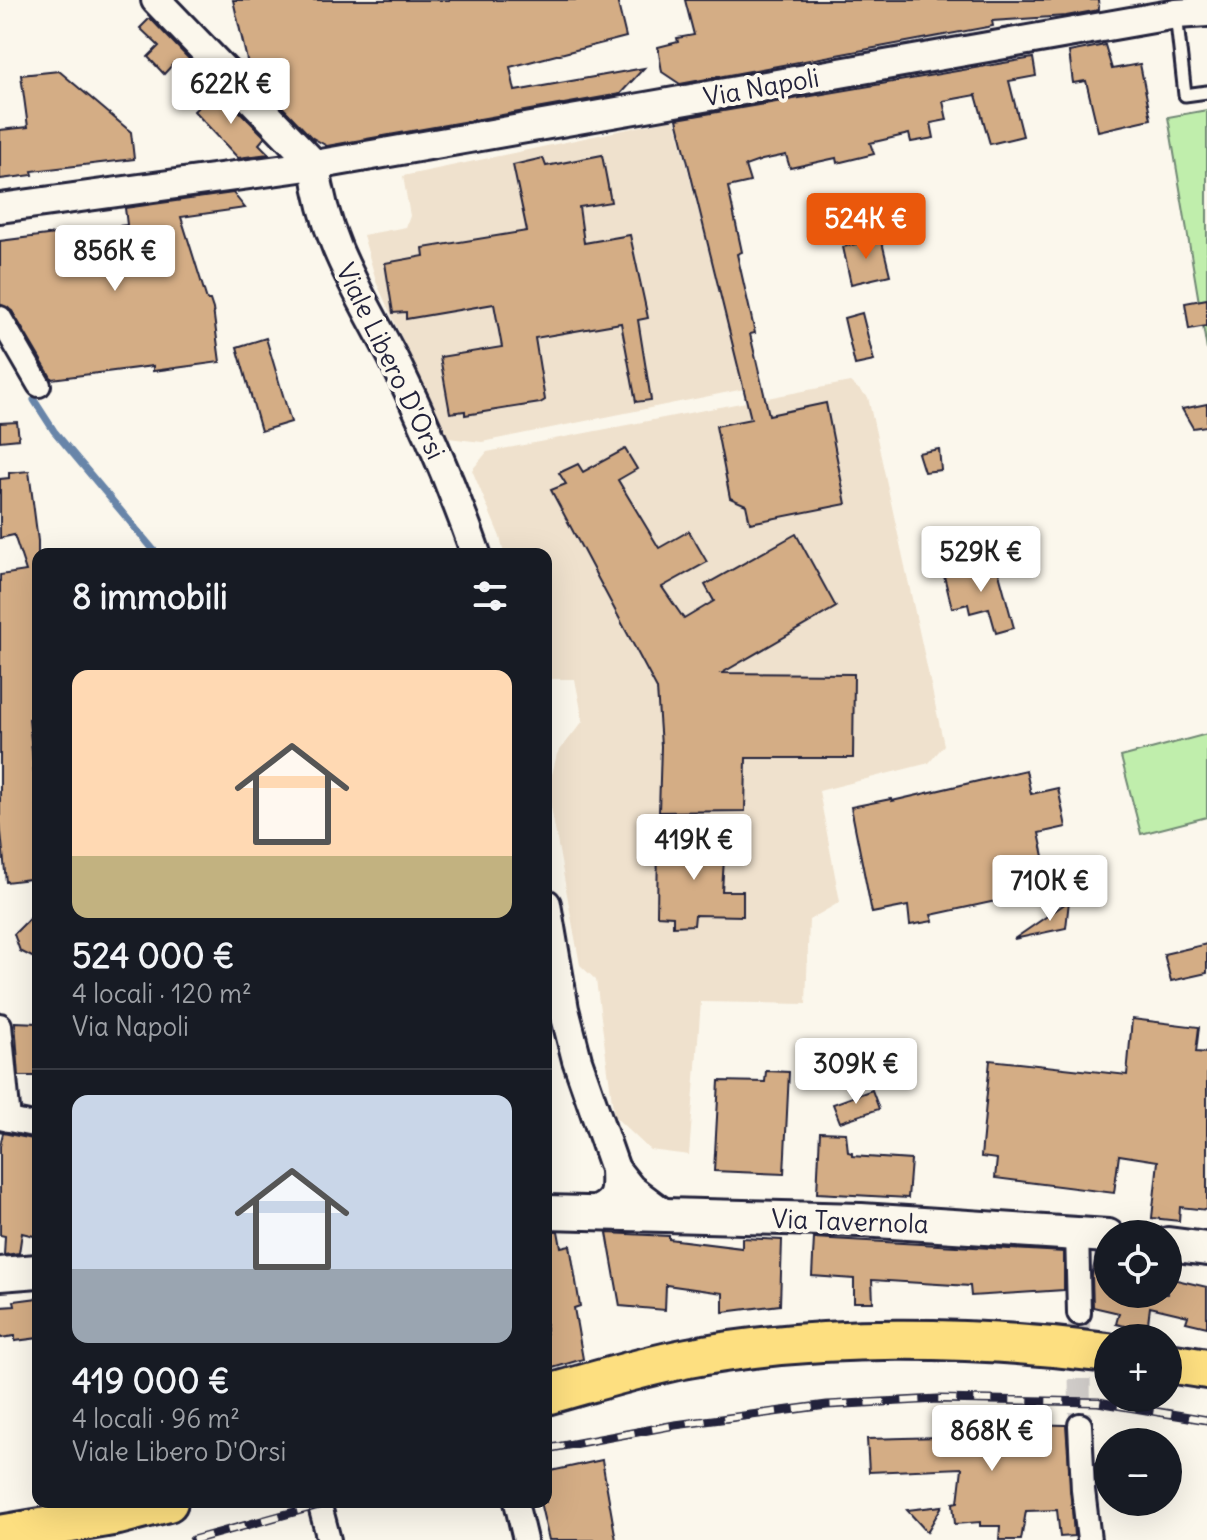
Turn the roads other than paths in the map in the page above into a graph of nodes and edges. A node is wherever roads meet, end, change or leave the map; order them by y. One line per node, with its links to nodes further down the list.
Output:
1 (156, 0): 5 (street)
2 (1207, 12): 3 (street, Via Napoli)
3 (1176, 14): 4 (lane); 5 (street, Via Napoli)
4 (1207, 92)
5 (315, 165): 6 (street, Via Napoli); 9 (street, Viale Libero D'Orsi)
6 (0, 208)
7 (0, 318): 8 (street)
8 (39, 385)
9 (474, 548)
10 (552, 939): 14 (street)
11 (0, 1025): 12 (street)
12 (4, 1119): 13 (street)
13 (32, 1125)
14 (615, 1169): 16 (street); 17 (street)
15 (552, 1212): 16 (main road, Via Tavernola)
16 (591, 1213): 17 (main road, Via Tavernola)
17 (667, 1216): 18 (main road, Via Tavernola)
18 (1093, 1234): 23 (street)
19 (1182, 1246): 20 (main road)
20 (1207, 1249)
21 (32, 1271): 22 (main road)
22 (0, 1274)
23 (1079, 1313)
24 (1094, 1351): 27 (highway)
25 (1182, 1365): 26 (highway)
26 (1207, 1369)
27 (552, 1393)
28 (1080, 1425): 35 (street)
29 (145, 1508): 32 (highway)
30 (321, 1508): 33 (street)
31 (517, 1508): 34 (street)
32 (0, 1535)
33 (329, 1540)
34 (525, 1540)
35 (1089, 1540)

